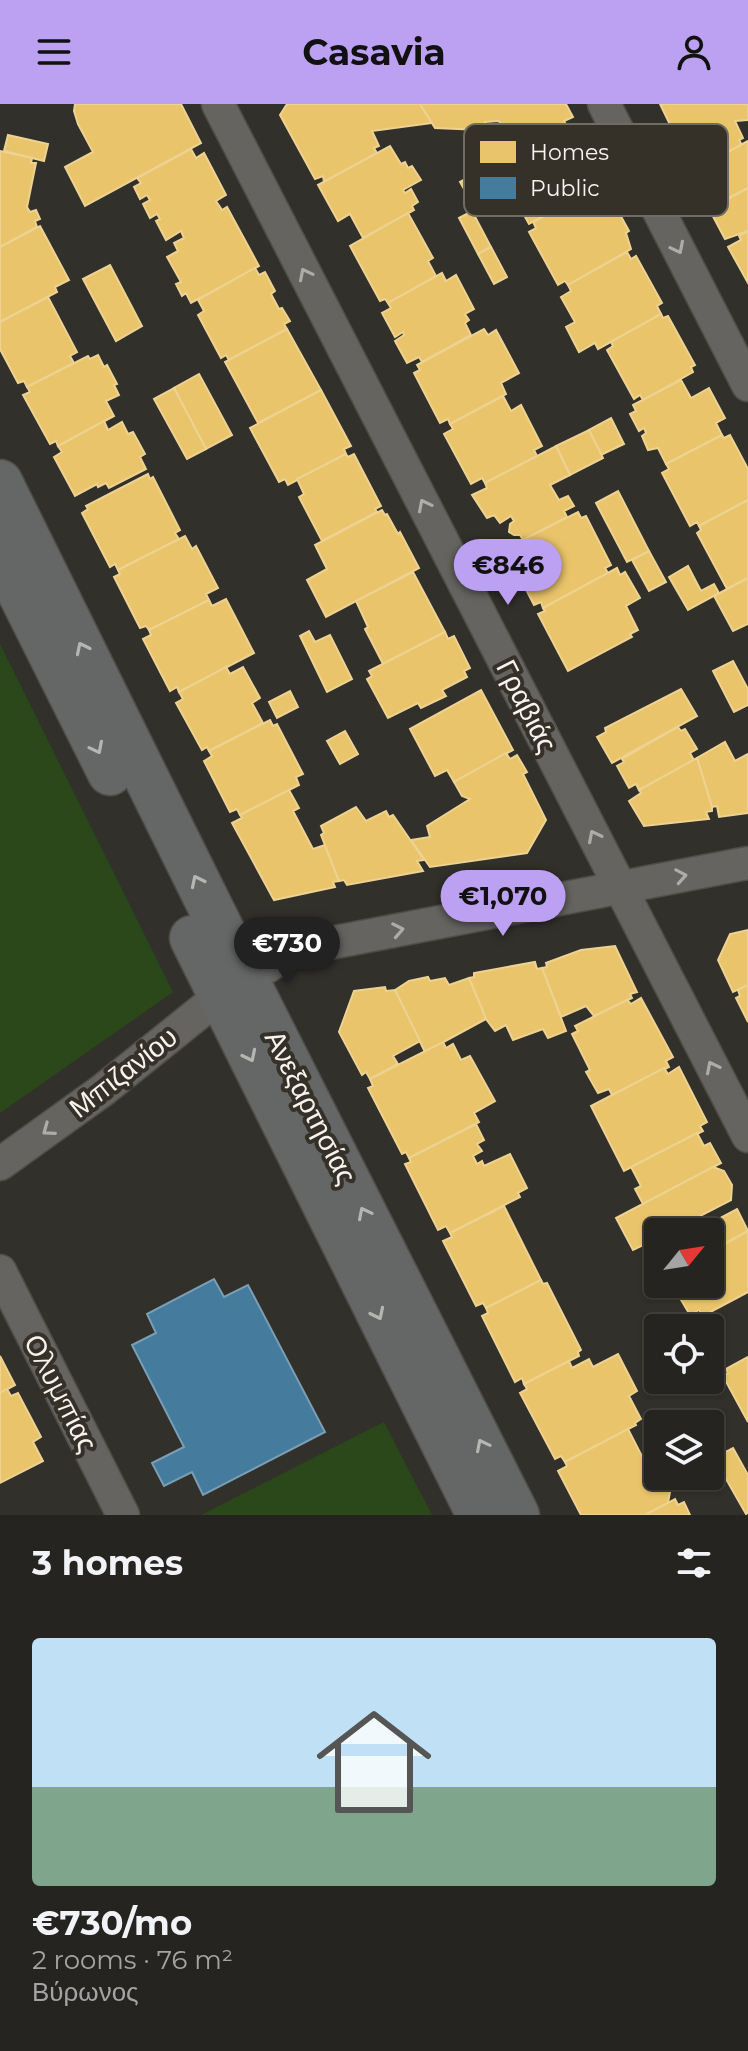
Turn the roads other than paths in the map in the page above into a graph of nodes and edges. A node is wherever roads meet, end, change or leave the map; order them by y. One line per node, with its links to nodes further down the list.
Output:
1 (218, 104): 9 (street, Γραβιάς, one-way to 1)
2 (604, 104): 3 (street, one-way to 3)
3 (614, 124)
4 (661, 216): 5 (street, one-way to 5)
5 (748, 385)
6 (0, 482): 10 (main road, Ανεξαρτησίας, one-way to 6)
7 (0, 553): 10 (main road, Ανεξαρτησίας, one-way to 10)
8 (748, 863): 9 (street, Μπιζανίου, one-way to 8)
9 (620, 887): 10 (street, Μπιζανίου, one-way to 9); 11 (street, Γραβιάς, one-way to 9)
10 (233, 987): 12 (street, Μπιζανίου, one-way to 12); 15 (main road, Ανεξαρτησίας, one-way to 15); 16 (main road, Ανεξαρτησίας, one-way to 10)
11 (748, 1136)
12 (0, 1164)
13 (0, 1271): 14 (street, Ολυμπίας)
14 (123, 1515)
15 (479, 1515)
16 (517, 1515)

